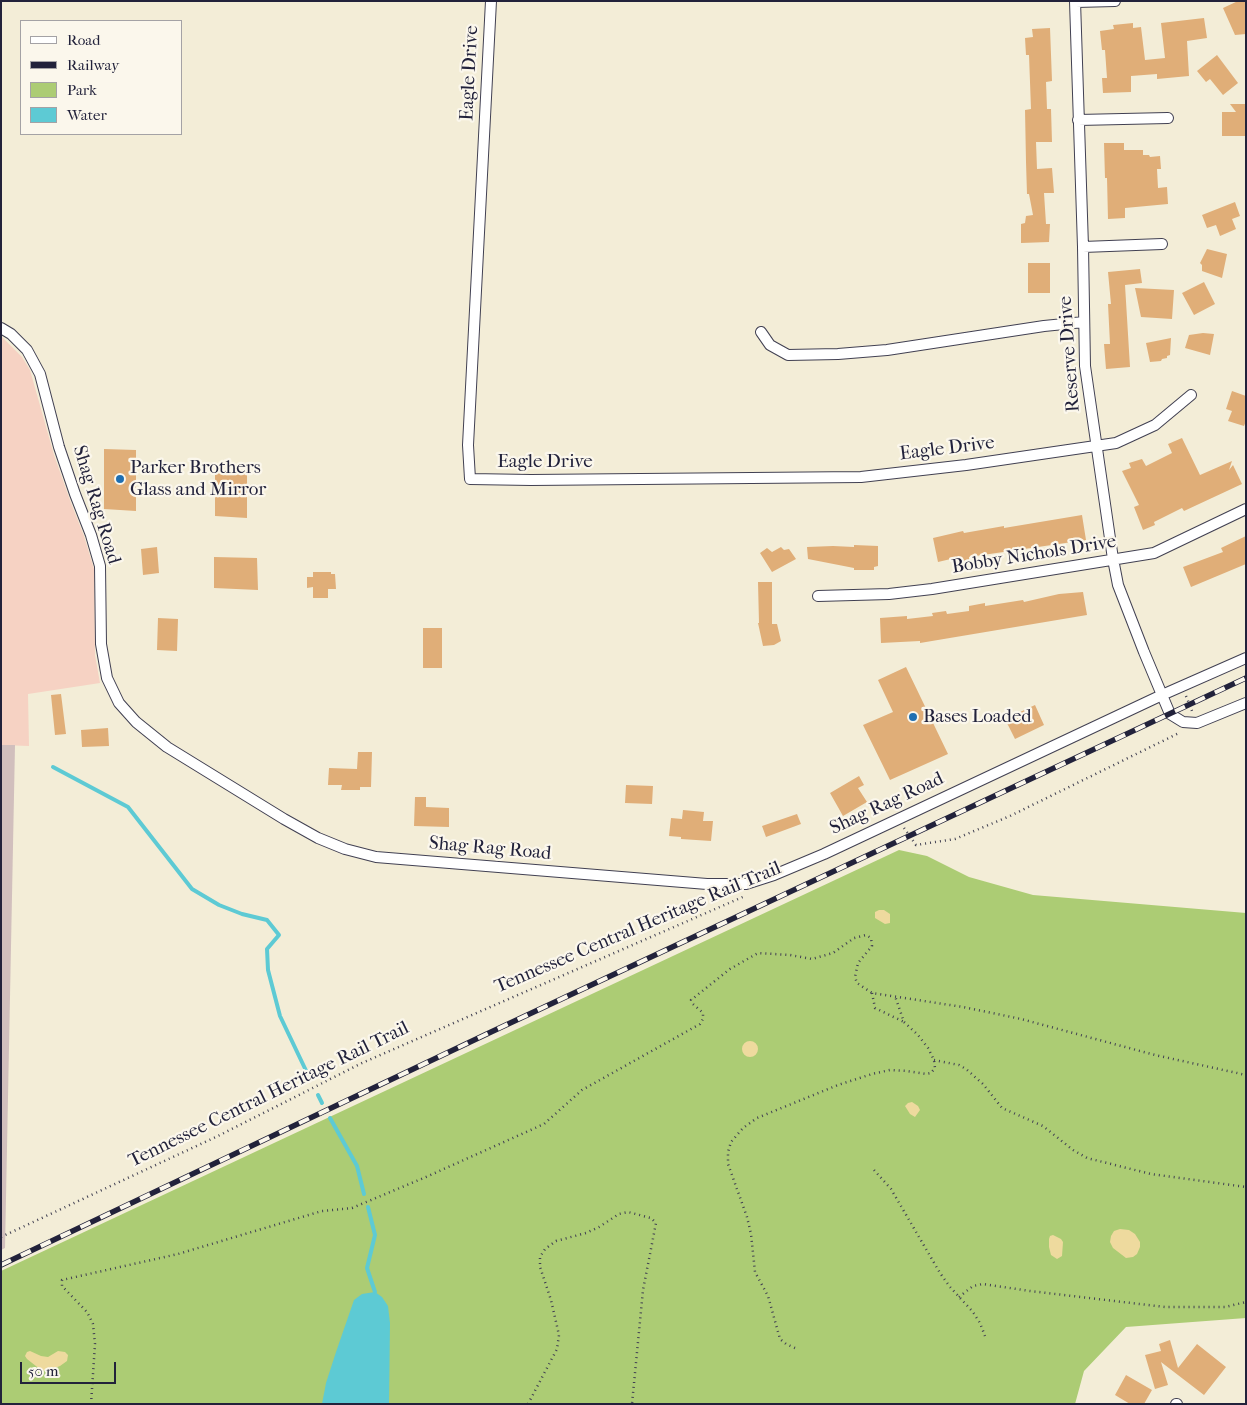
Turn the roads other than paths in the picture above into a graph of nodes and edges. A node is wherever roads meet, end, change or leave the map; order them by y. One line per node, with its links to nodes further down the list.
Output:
1 (491, 1): 12 (street, Eagle Drive)
2 (1115, 1): 3 (street)
3 (1076, 2): 5 (street, Reserve Drive)
4 (1168, 118): 5 (street)
5 (1078, 120): 7 (street, Reserve Drive)
6 (1162, 244): 7 (street)
7 (1083, 247): 8 (street, Reserve Drive)
8 (1084, 322): 10 (street); 12 (street, Reserve Drive)
9 (1, 328): 17 (street, Shag Rag Road)
10 (761, 332)
11 (1191, 394): 12 (street)
12 (1095, 445): 14 (street, Reserve Drive)
13 (1246, 510): 14 (street, Bobby Nichols Drive)
14 (1113, 559): 15 (street, Bobby Nichols Drive); 17 (street, Reserve Drive)
15 (818, 596)
16 (1246, 658): 17 (street, Shag Rag Road)
17 (1162, 695): 18 (street)
18 (1246, 702)

